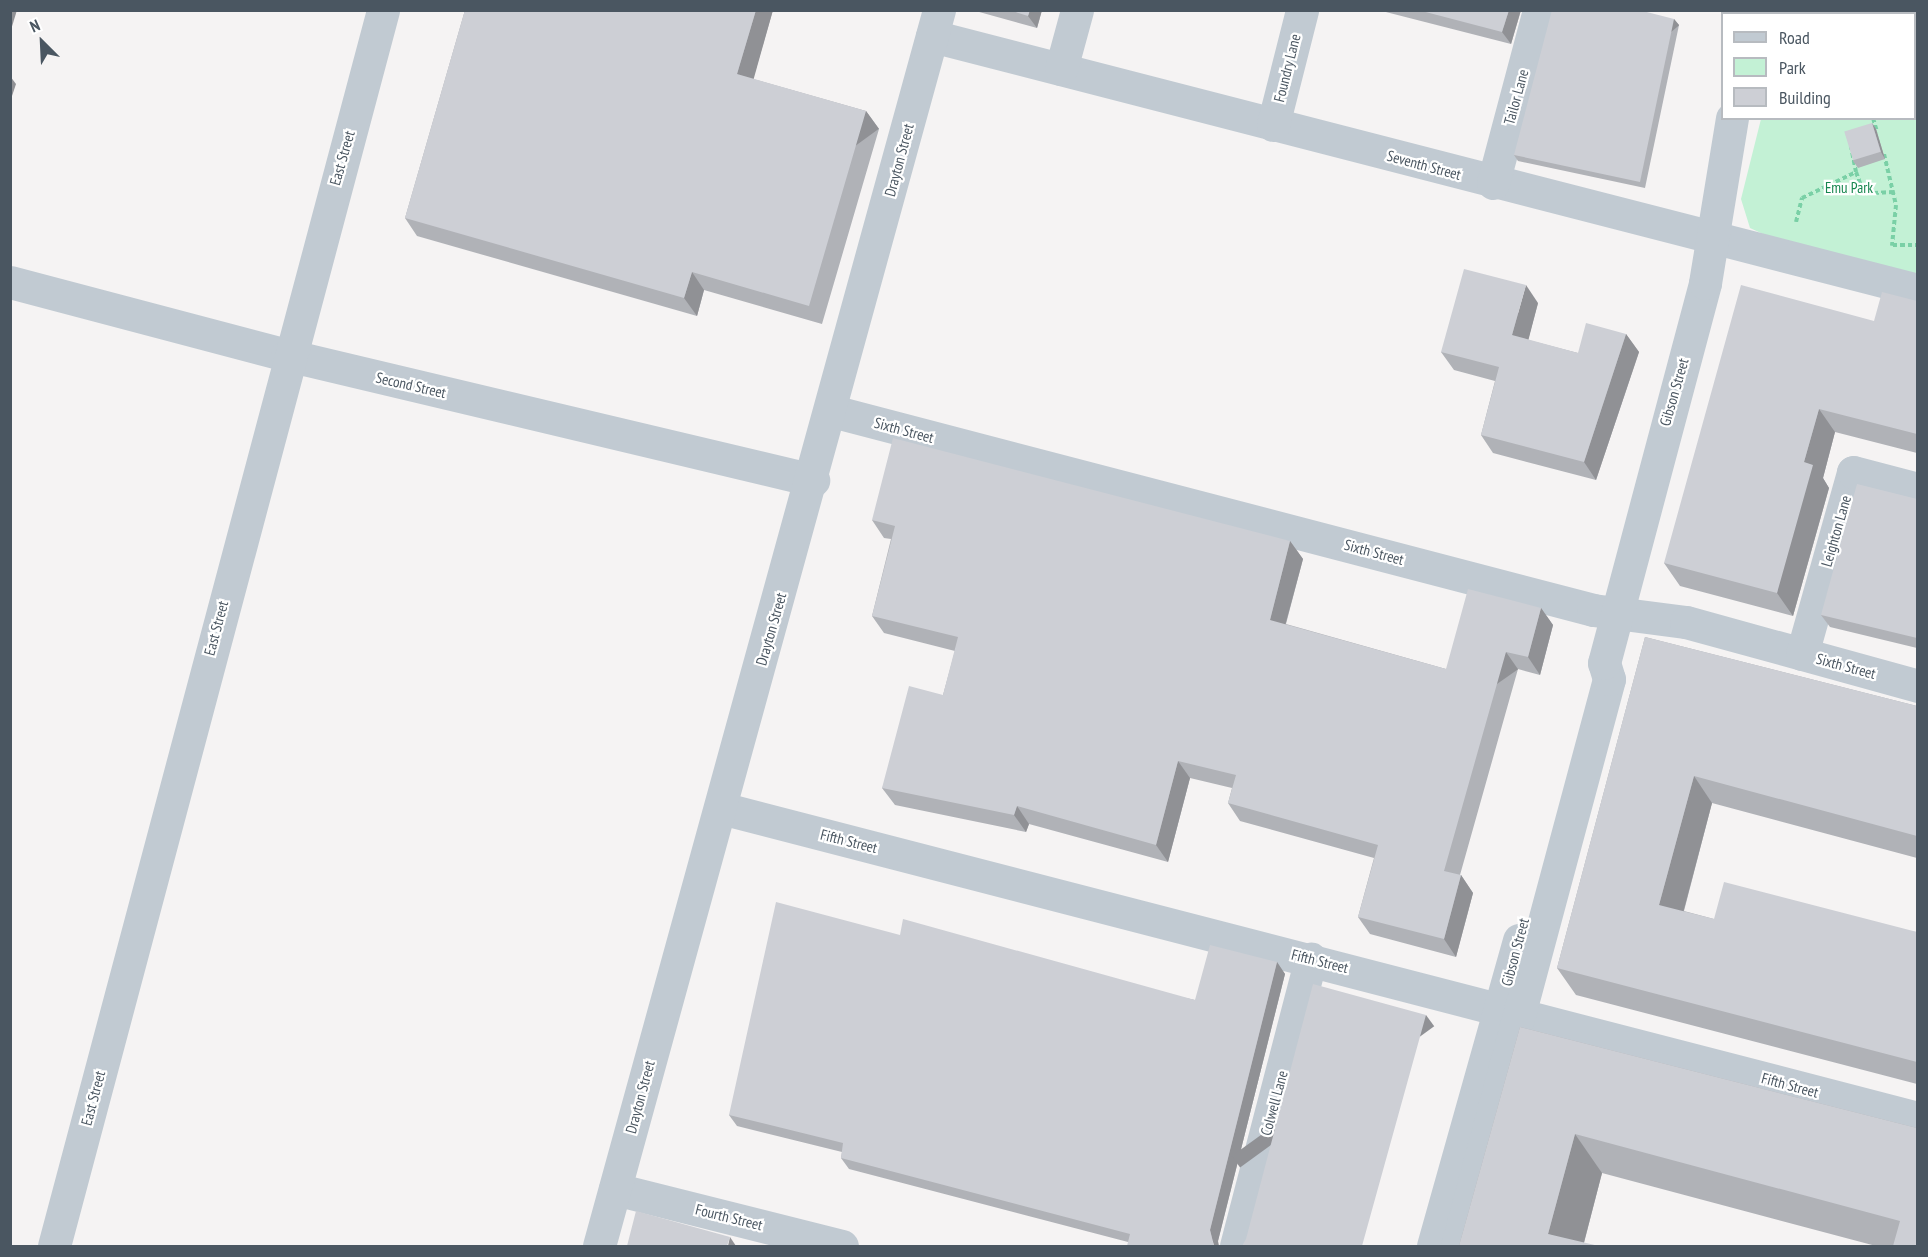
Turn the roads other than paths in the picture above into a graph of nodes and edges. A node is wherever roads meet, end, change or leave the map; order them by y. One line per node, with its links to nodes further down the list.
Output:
1 (383, 10): 13 (street, East Street)
2 (1077, 10): 6 (street)
3 (1302, 10): 8 (street, Foundry Lane)
4 (1539, 10): 9 (street, Tailor Lane)
5 (936, 23): 6 (street, Seventh Street); 14 (street, Drayton Street)
6 (1062, 69): 8 (street, Seventh Street)
7 (1732, 120): 10 (street, Gibson Street)
8 (1273, 125): 9 (street, Seventh Street)
9 (1493, 183): 10 (street, Seventh Street)
10 (1714, 237): 12 (street, Seventh Street); 17 (street, Gibson Street)
11 (10, 282): 13 (street, Second Street)
12 (1917, 290)
13 (287, 355): 15 (street, Second Street); 26 (street, East Street)
14 (832, 411): 15 (street, Drayton Street); 17 (street, Sixth Street)
15 (813, 480): 20 (street, Drayton Street)
16 (1917, 489): 18 (street, Leighton Lane)
17 (1616, 610): 18 (street, Sixth Street); 22 (street, Gibson Street)
18 (1802, 654): 19 (street, Sixth Street)
19 (1917, 686)
20 (721, 808): 21 (street, Fifth Street); 24 (street, Drayton Street)
21 (1311, 959): 22 (street, Fifth Street); 29 (street, Colwell Lane)
22 (1511, 1010): 23 (street, Fifth Street); 30 (street, Gibson Street); 31 (street, Gibson Street)
23 (1917, 1118)
24 (615, 1189): 25 (street, Fourth Street); 27 (street, Drayton Street)
25 (769, 1237): 28 (street, Fourth Street)
26 (54, 1246)
27 (599, 1246)
28 (842, 1246)
29 (1236, 1246)
30 (1433, 1246)
31 (1458, 1246)

